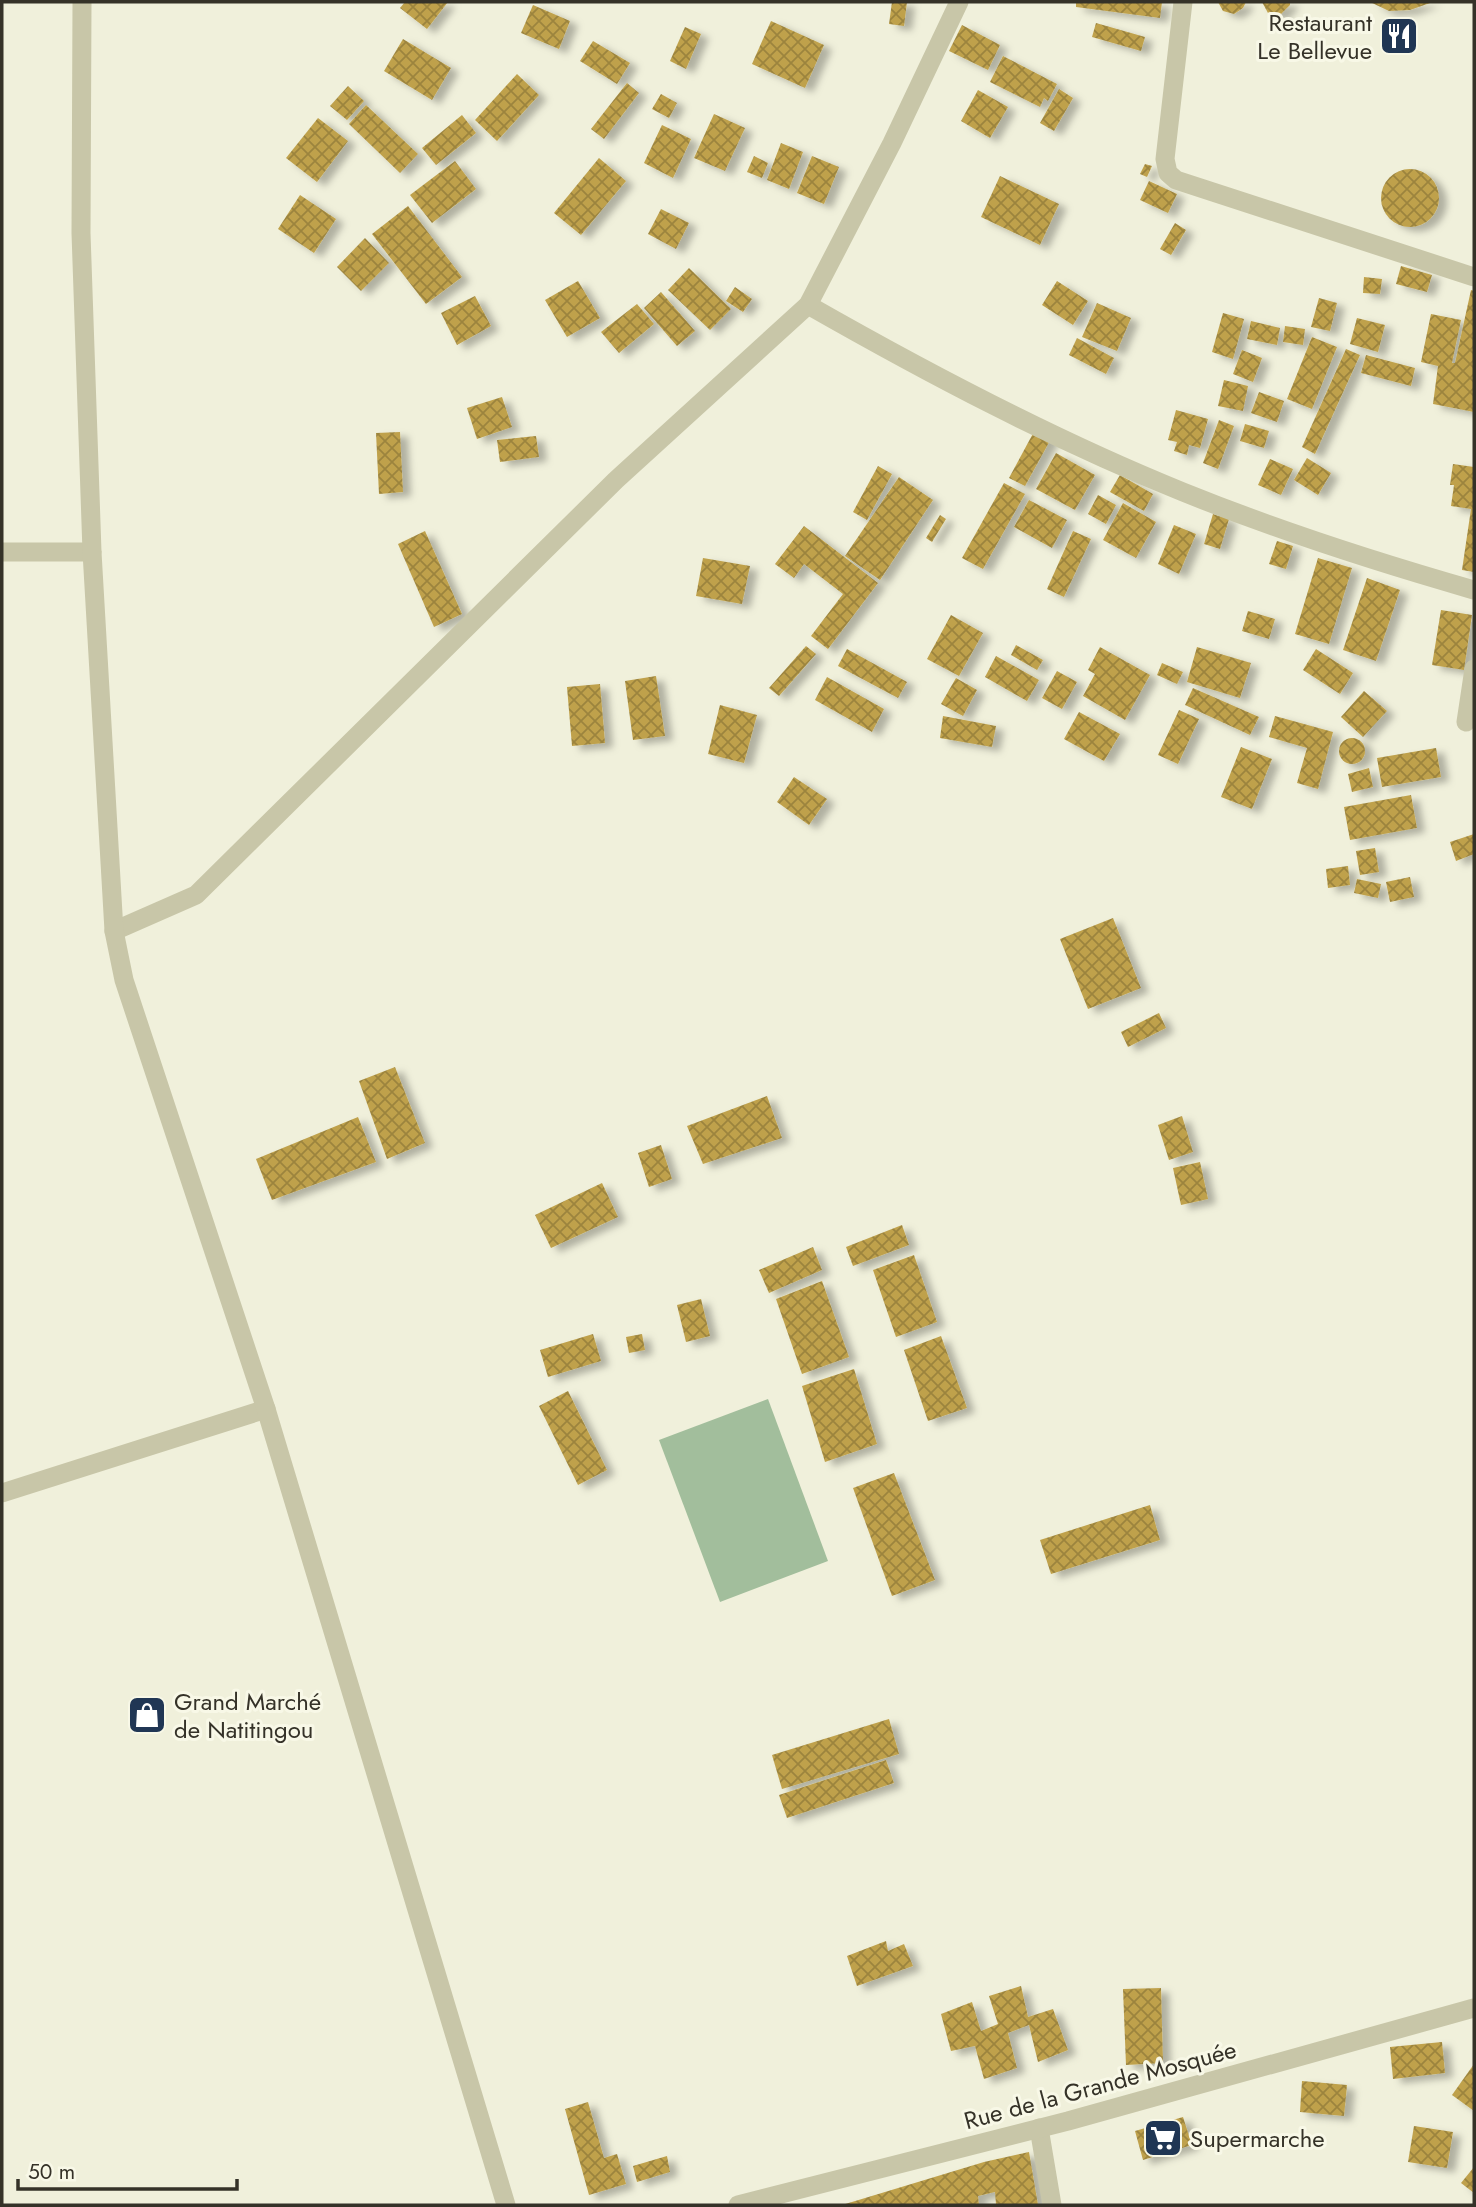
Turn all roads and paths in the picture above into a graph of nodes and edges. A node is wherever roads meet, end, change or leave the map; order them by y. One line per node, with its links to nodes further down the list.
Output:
1 (82, 2): 7 (street)
2 (958, 2): 5 (street)
3 (1183, 2): 4 (street)
4 (1474, 277)
5 (808, 305): 8 (street); 11 (street)
6 (2, 552): 7 (street)
7 (92, 552): 11 (street)
8 (1474, 590)
9 (1474, 669): 10 (street)
10 (1466, 722)
11 (114, 931): 12 (street)
12 (266, 1409): 13 (street); 16 (street)
13 (2, 1493)
14 (1474, 2008): 15 (street, Rue de la Grande Mosquée)
15 (1040, 2128): 17 (street, Rue de la Grande Mosquée); 18 (street)
16 (506, 2205)
17 (738, 2205)
18 (1052, 2205)

